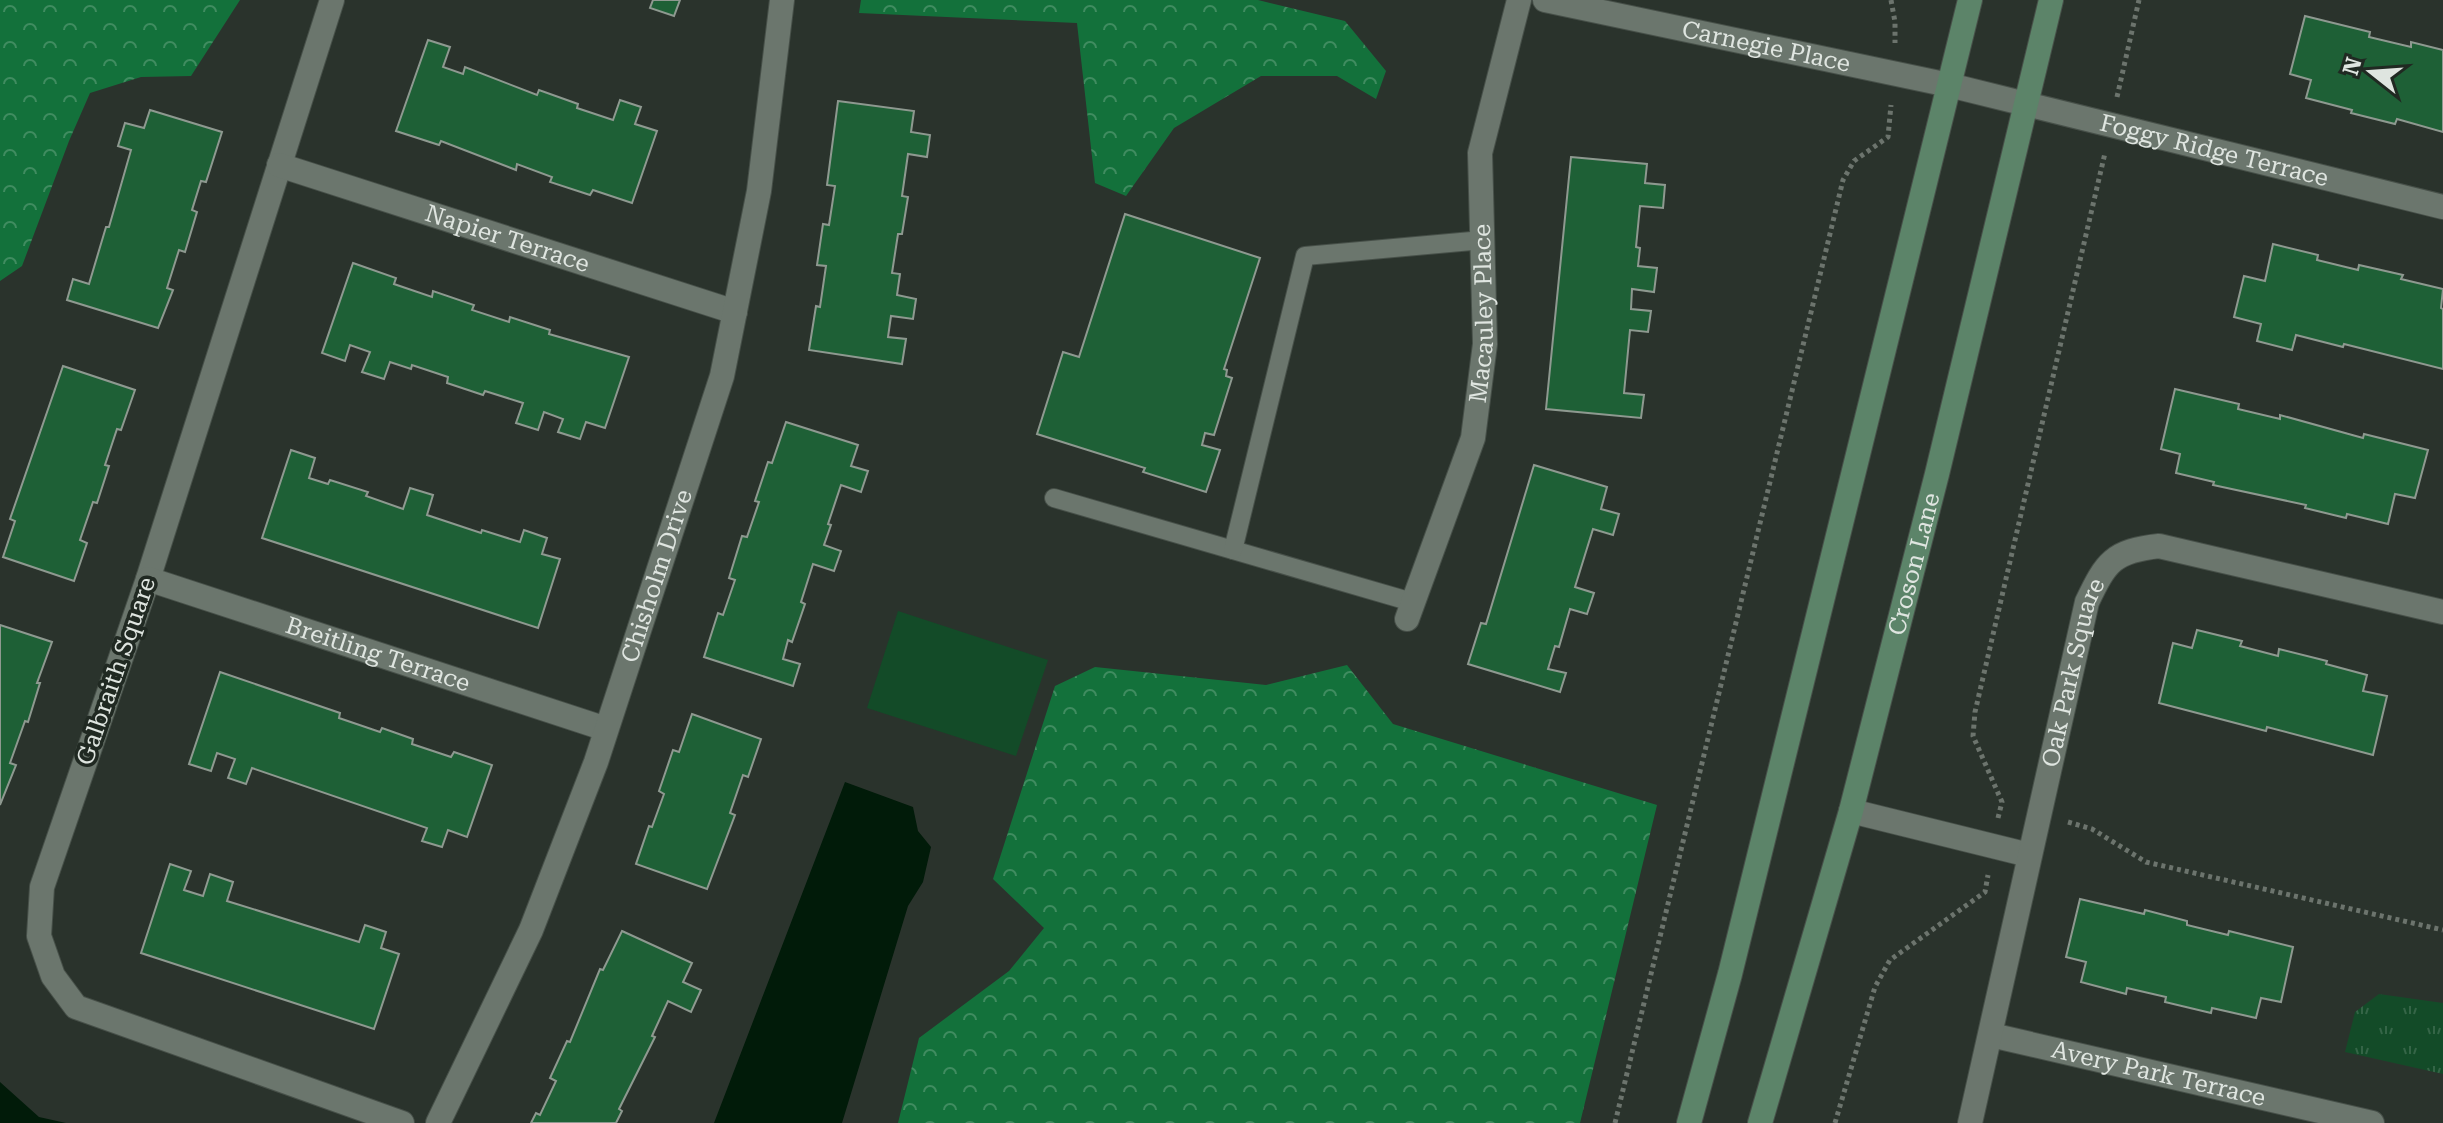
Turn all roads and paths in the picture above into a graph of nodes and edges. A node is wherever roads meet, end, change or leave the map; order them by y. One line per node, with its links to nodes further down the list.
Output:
1 (332, 0): 14 (street, Galbraith Square)
2 (782, 0): 17 (street, Chisholm Drive)
3 (1519, 0): 16 (street, Macauley Place)
4 (1545, 0): 9 (street, Carnegie Place)
5 (1891, 0): 9 (path)
6 (1970, 0): 10 (main road)
7 (2051, 0): 12 (main road, Croson Lane)
8 (2139, 0): 13 (path)
9 (1894, 73): 10 (street, Carnegie Place); 33 (path)
10 (1949, 85): 11 (street, Carnegie Place); 34 (main road)
11 (1986, 95): 12 (street, Foggy Ridge Terrace)
12 (2026, 105): 13 (street, Foggy Ridge Terrace); 25 (main road, Croson Lane)
13 (2111, 126): 15 (street, Foggy Ridge Terrace); 24 (path)
14 (279, 165): 17 (street, Napier Terrace); 20 (street, Galbraith Square)
15 (2443, 207)
16 (1483, 240): 19 (lane); 21 (street, Macauley Place)
17 (735, 312): 23 (street, Chisholm Drive)
18 (1054, 498): 19 (lane)
19 (1233, 550): 21 (lane)
20 (148, 579): 23 (street, Breitling Terrace); 31 (street, Galbraith Square)
21 (1410, 611)
22 (2443, 612): 26 (street, Oak Park Square)
23 (606, 729): 32 (street, Chisholm Drive)
24 (2002, 802): 26 (path); 27 (path)
25 (1851, 811): 27 (street); 35 (main road, Croson Lane)
26 (2038, 814): 28 (street, Oak Park Square); 29 (path)
27 (1992, 847): 28 (street); 36 (path)
28 (2029, 855): 30 (street, Oak Park Square)
29 (2443, 930)
30 (1991, 1035): 37 (street, Oak Park Square); 38 (street, Avery Park Terrace)
31 (402, 1123)
32 (438, 1123)
33 (1615, 1123)
34 (1689, 1123)
35 (1760, 1123)
36 (1835, 1123)
37 (1970, 1123)
38 (2372, 1123)

